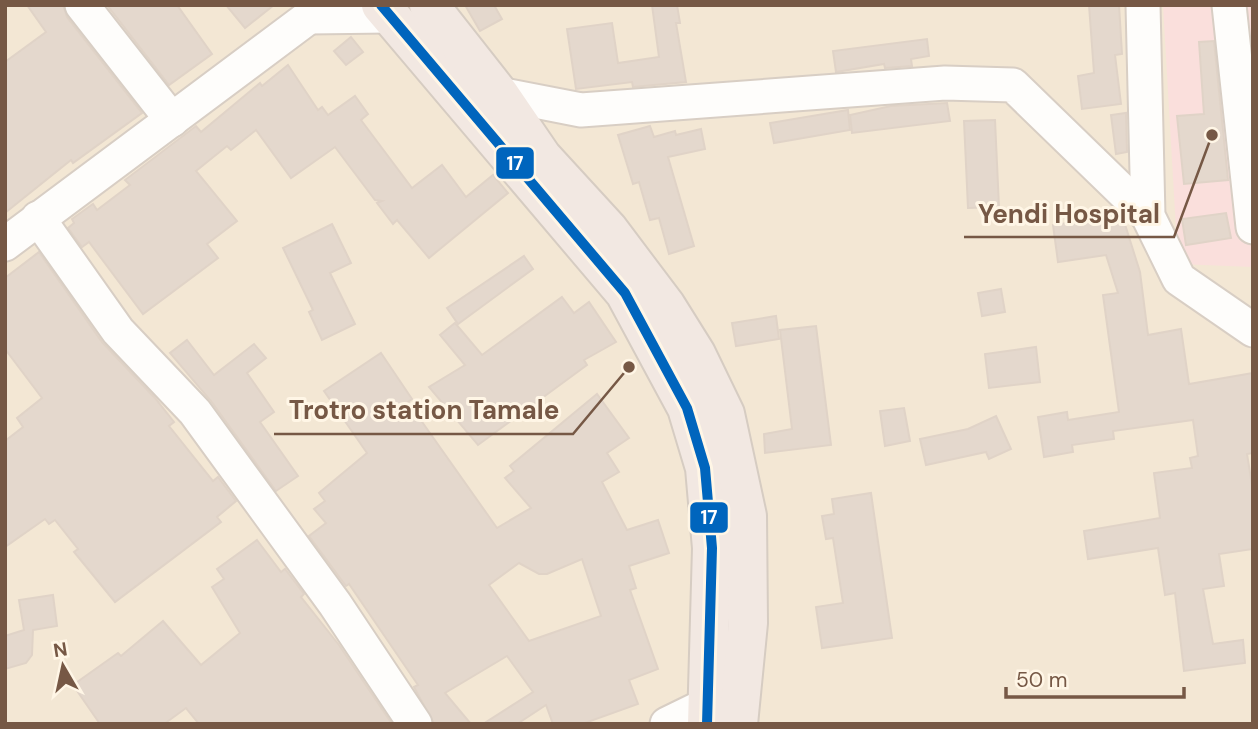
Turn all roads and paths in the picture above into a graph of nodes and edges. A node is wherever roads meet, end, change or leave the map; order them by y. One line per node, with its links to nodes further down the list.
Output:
1 (82, 5): 8 (street)
2 (429, 5): 7 (highway)
3 (1143, 5): 9 (street)
4 (1229, 5): 11 (street)
5 (385, 10): 6 (street); 14 (highway)
6 (312, 11): 8 (street)
7 (499, 94): 9 (street); 14 (highway)
8 (172, 120): 10 (street)
9 (1148, 216): 13 (street)
10 (38, 218): 12 (street); 15 (street)
11 (1253, 227)
12 (5, 244)
13 (1253, 330)
14 (718, 717): 16 (street)
15 (415, 724)
16 (667, 724)

